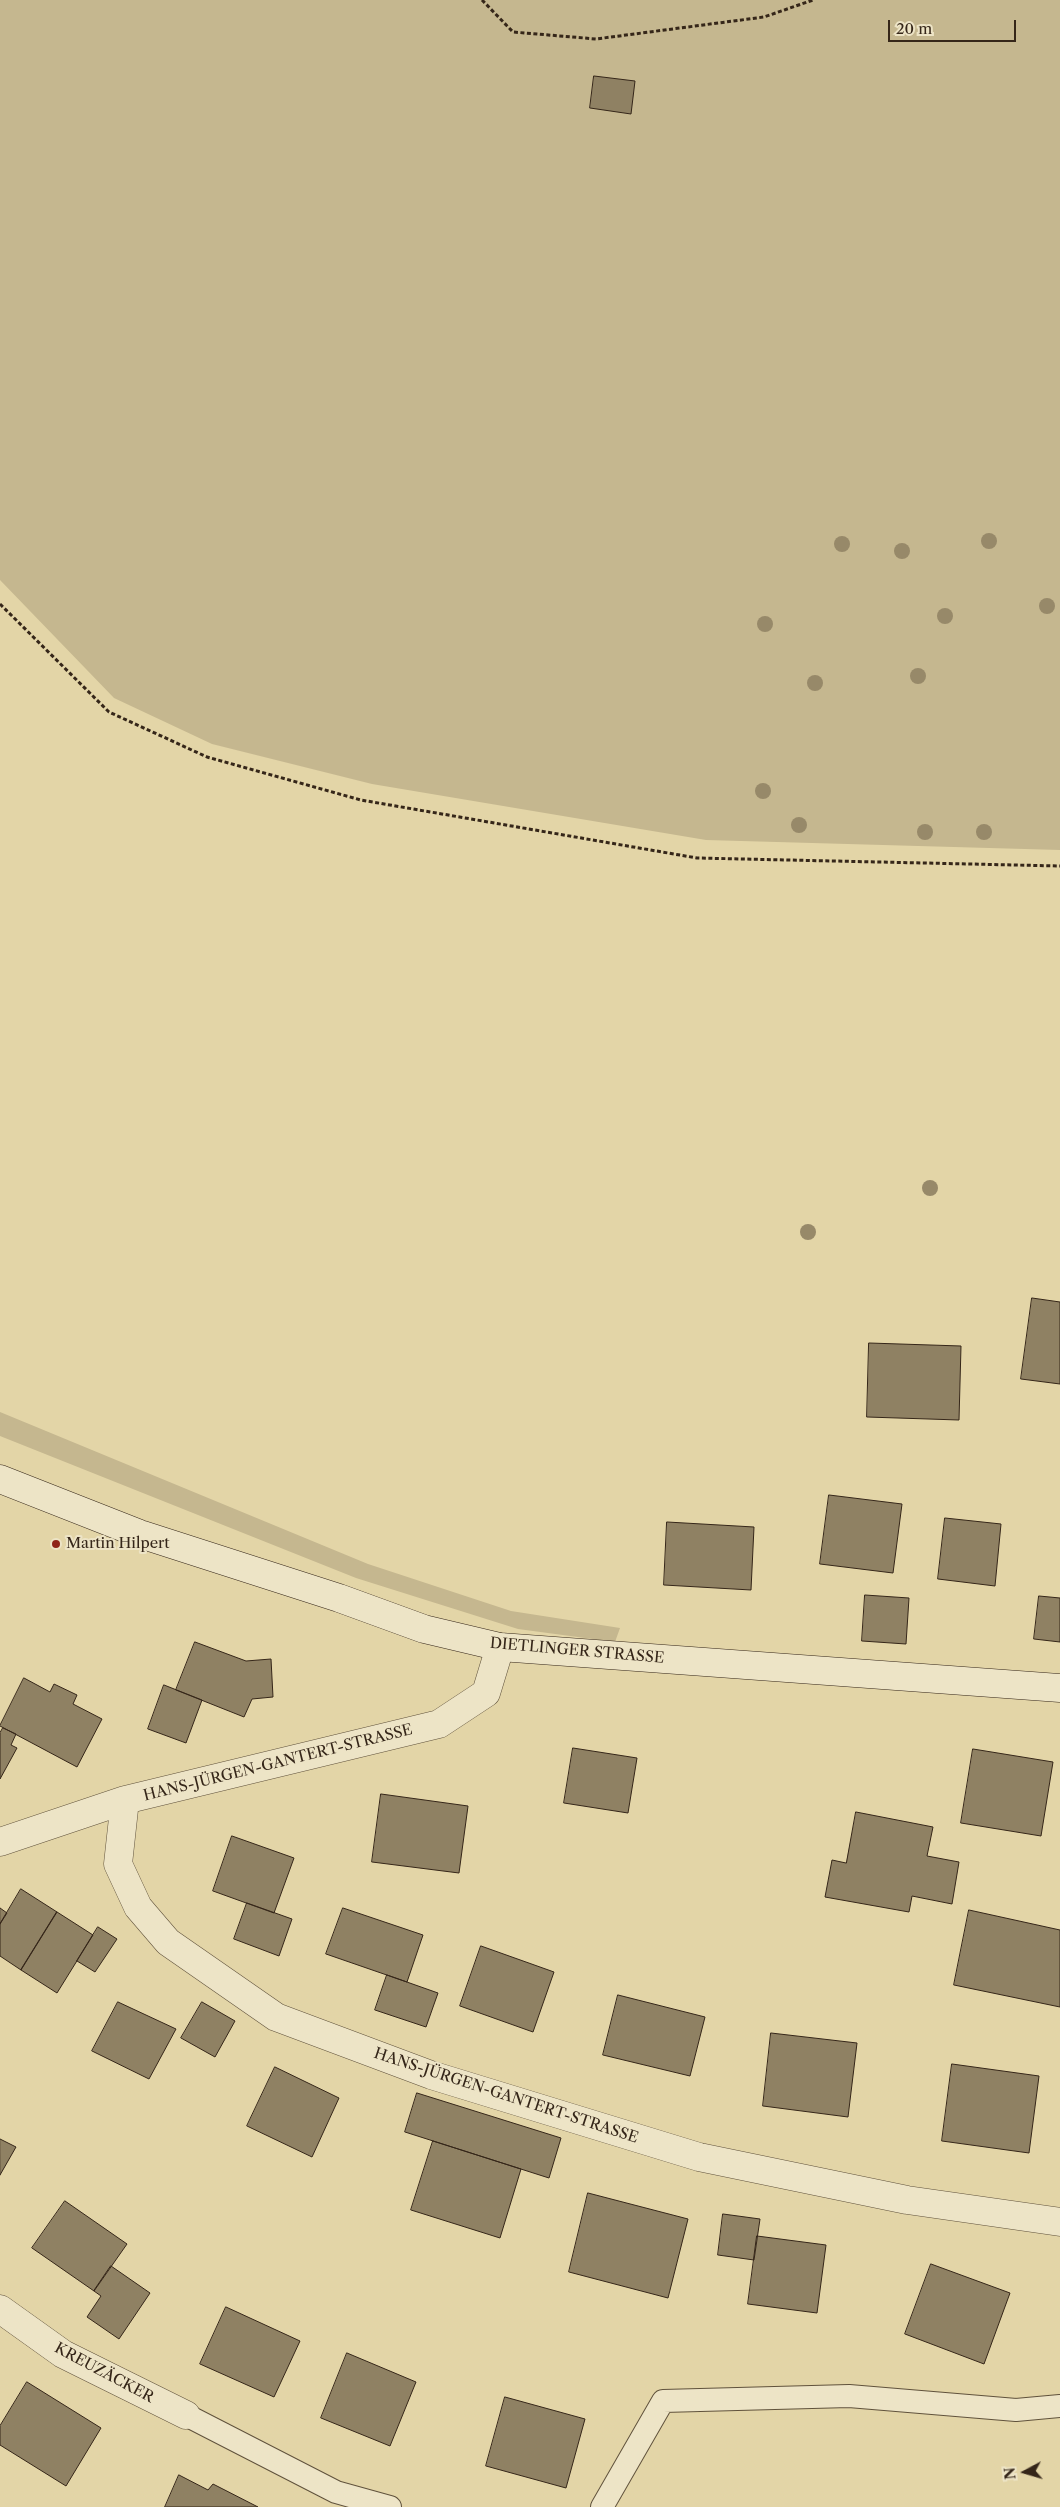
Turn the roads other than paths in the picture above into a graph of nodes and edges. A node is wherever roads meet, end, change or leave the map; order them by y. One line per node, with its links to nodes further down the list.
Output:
1 (0, 1479): 2 (street, DIETLINGER STRASSE)
2 (500, 1647): 3 (street, DIETLINGER STRASSE); 4 (street, HANS-JÜRGEN-GANTERT-STRASSE)
3 (1060, 1688)
4 (125, 1800): 5 (street); 6 (street, HANS-JÜRGEN-GANTERT-STRASSE)
5 (0, 1842)
6 (1060, 2222)
7 (0, 2309): 9 (street, KREUZÄCKER)
8 (1060, 2406): 11 (lane)
9 (186, 2415): 10 (lane)
10 (390, 2507)
11 (602, 2507)

